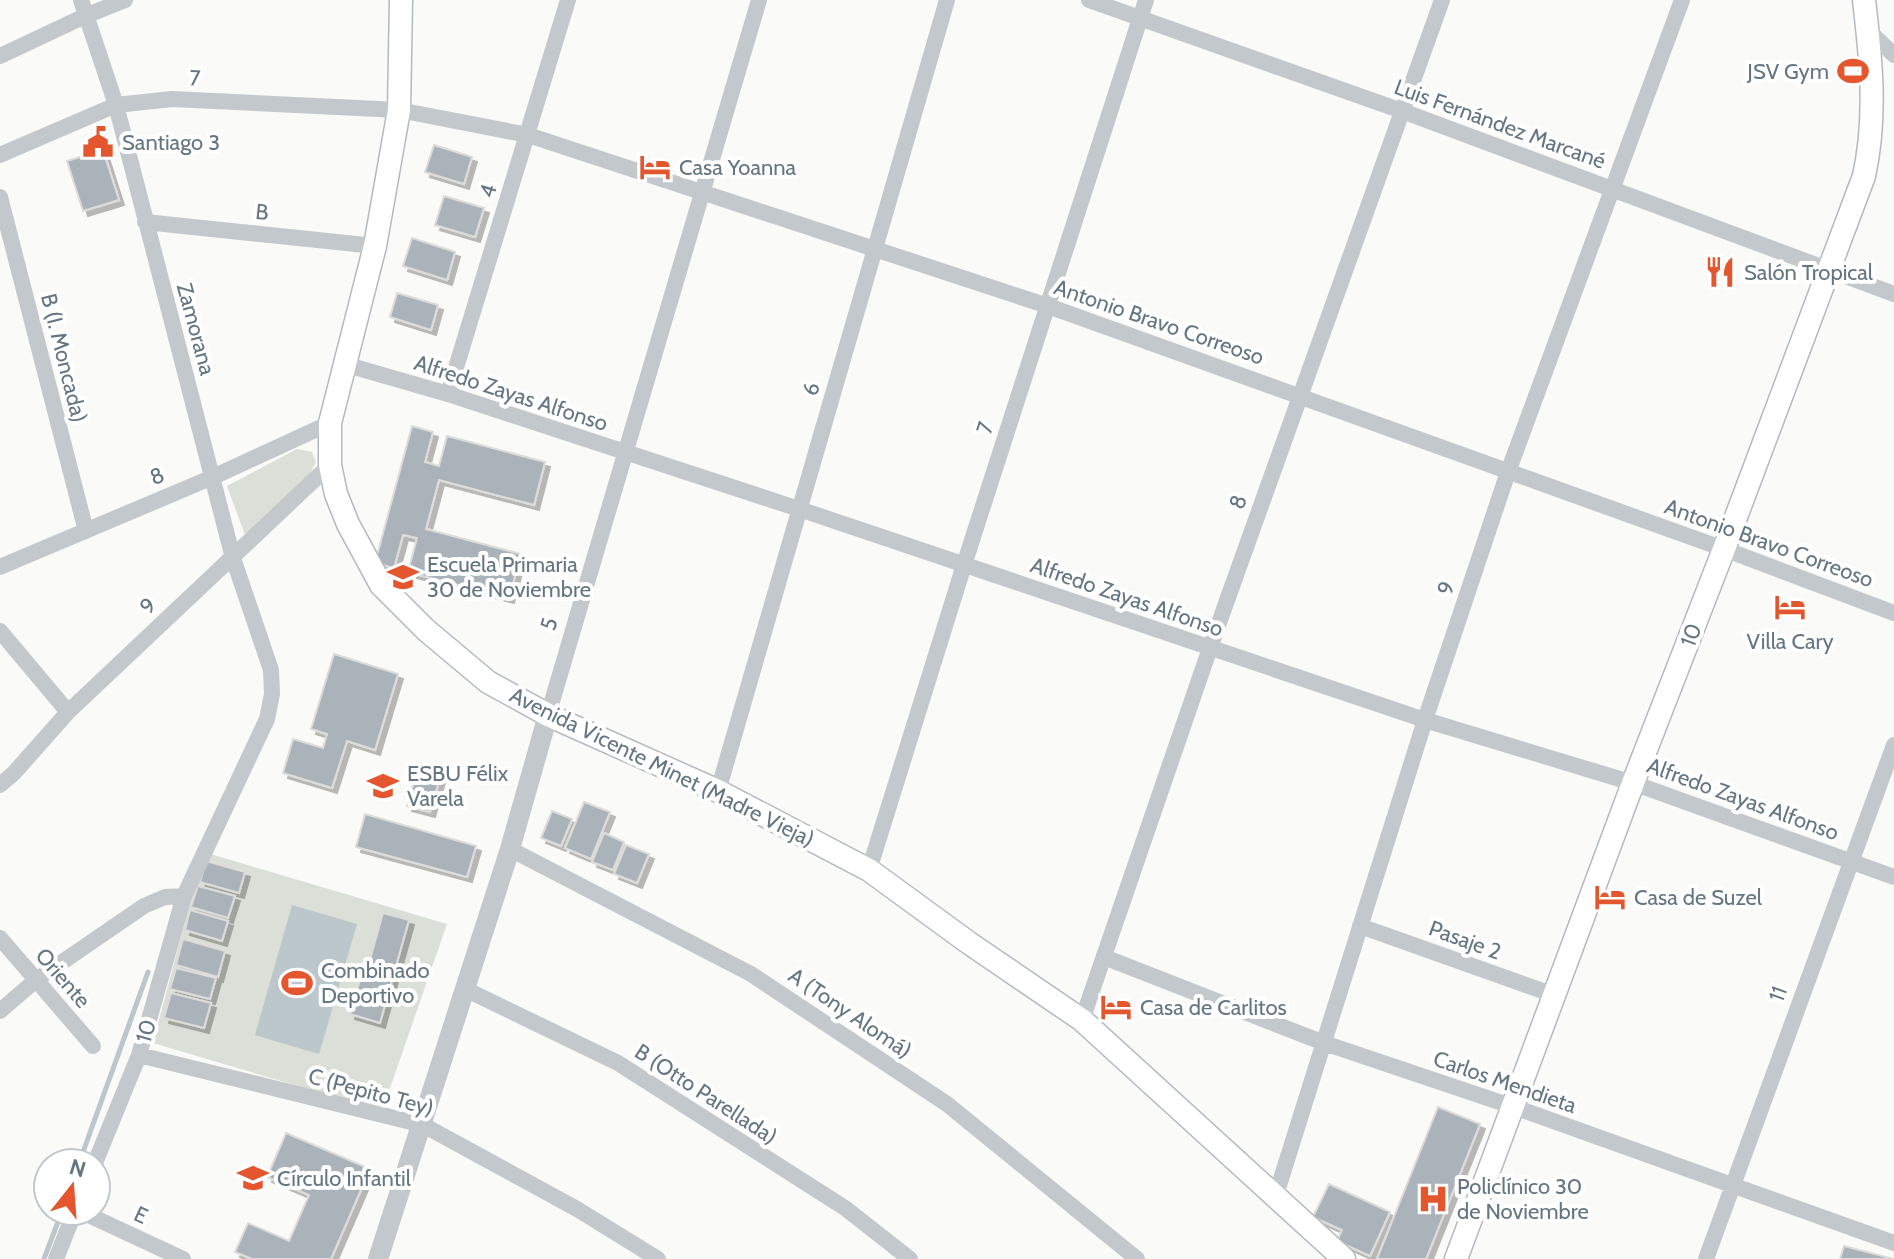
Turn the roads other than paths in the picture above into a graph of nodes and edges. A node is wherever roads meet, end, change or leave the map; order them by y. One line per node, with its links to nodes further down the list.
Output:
1 (125, 0): 11 (street)
2 (401, 0): 17 (main road, Avenida Vicente Minet (Madre Vieja))
3 (568, 0): 19 (street, 4)
4 (759, 0): 22 (street, 5)
5 (947, 0): 26 (street, 6)
6 (1089, 0): 12 (street, Luis Fernández Marcané)
7 (1146, 0): 12 (street, 7)
8 (1442, 0): 18 (street, 8)
9 (1682, 0): 21 (street, 9)
10 (1864, 0): 13 (main road, 10)
11 (83, 8): 15 (street); 16 (street, Zamorana)
12 (1140, 17): 18 (street, Luis Fernández Marcané); 29 (street, 7)
13 (1868, 30): 14 (street); 27 (main road, 10)
14 (1894, 55)
15 (0, 56)
16 (116, 105): 17 (street, 7); 20 (street, 7); 24 (street, Zamorana)
17 (399, 110): 19 (street, Antonio Bravo Correoso); 25 (main road, Avenida Vicente Minet (Madre Vieja))
18 (1402, 111): 21 (street, Luis Fernández Marcané); 32 (street, 8)
19 (528, 135): 22 (street, Antonio Bravo Correoso); 31 (street, 4)
20 (0, 155)
21 (1611, 188): 27 (street, Luis Fernández Marcané); 36 (street, 9)
22 (701, 191): 26 (street, Antonio Bravo Correoso); 34 (street, 5)
23 (0, 197): 39 (street, B (I. Moncada))
24 (145, 222): 25 (street, B); 37 (street, Zamorana)
25 (375, 246): 30 (main road, Avenida Vicente Minet (Madre Vieja))
26 (873, 250): 29 (street, Antonio Bravo Correoso); 38 (street, 6)
27 (1829, 270): 28 (street, Luis Fernández Marcané); 40 (main road, 10)
28 (1894, 294)
29 (1048, 306): 32 (street, Antonio Bravo Correoso); 42 (street, 7)
30 (344, 364): 31 (street, Alfredo Zayas Alfonso); 33 (main road, Avenida Vicente Minet (Madre Vieja))
31 (448, 394): 34 (street, Alfredo Zayas Alfonso)
32 (1300, 395): 36 (street, Antonio Bravo Correoso); 46 (street, 8)
33 (330, 423): 35 (main road, Avenida Vicente Minet (Madre Vieja)); 37 (street, 8)
34 (624, 452): 38 (street, Alfredo Zayas Alfonso); 49 (street, 5)
35 (330, 465): 41 (street, 9); 49 (main road, Avenida Vicente Minet (Madre Vieja))
36 (1508, 472): 40 (street, Antonio Bravo Correoso); 50 (street, 9)
37 (213, 477): 39 (street, 8); 41 (street, Zamorana)
38 (799, 509): 42 (street, Alfredo Zayas Alfonso); 54 (street, 6)
39 (86, 531): 43 (street, 8)
40 (1724, 549): 44 (street, Antonio Bravo Correoso); 52 (main road, 10)
41 (233, 558): 47 (street, Zamorana); 48 (street, 9)
42 (964, 565): 46 (street, Alfredo Zayas Alfonso); 57 (street, 7)
43 (0, 567)
44 (1894, 613)
45 (0, 631): 48 (street)
46 (1210, 648): 50 (street, Alfredo Zayas Alfonso); 62 (street, 8)
47 (271, 670): 59 (street, 10)
48 (68, 712): 53 (street, 9)
49 (548, 715): 54 (main road, Avenida Vicente Minet (Madre Vieja)); 55 (street, 5)
50 (1425, 720): 52 (street, Alfredo Zayas Alfonso); 60 (street, 9)
51 (1894, 745): 56 (street, 11)
52 (1633, 783): 56 (street, Alfredo Zayas Alfonso); 65 (main road, 10)
53 (0, 785)
54 (718, 791): 57 (main road, Avenida Vicente Minet (Madre Vieja))
55 (510, 849): 64 (street, 5); 84 (street, A (Tony Alomá))
56 (1850, 860): 58 (street, Alfredo Zayas Alfonso); 74 (street, 11)
57 (869, 870): 67 (main road, Avenida Vicente Minet (Madre Vieja))
58 (1894, 877)
59 (184, 896): 63 (street); 70 (street, 10)
60 (1360, 926): 65 (street, Pasaje 2); 68 (street, 9)
61 (0, 938): 63 (street, Oriente)
62 (1104, 957): 67 (street, 8); 68 (street, Carlos Mendieta)
63 (36, 980): 66 (street); 69 (street, Oriente)
64 (465, 989): 72 (street, 5); 83 (street, B (Otto Parellada))
65 (1554, 995): 71 (main road, 10)
66 (0, 1011)
67 (1082, 1020): 75 (main road, Avenida Vicente Minet (Madre Vieja))
68 (1324, 1043): 71 (street, Carlos Mendieta); 75 (street, 9)
69 (93, 1046)
70 (139, 1055): 72 (street, C (Pepito Tey)); 73 (street, 10)
71 (1514, 1107): 74 (street, Carlos Mendieta); 86 (main road, 10)
72 (423, 1125): 81 (street, 5); 82 (street, C (Pepito Tey))
73 (102, 1147)
74 (1732, 1185): 78 (street, Carlos Mendieta); 87 (street, 11)
75 (1275, 1198): 85 (main road, Avenida Vicente Minet (Madre Vieja))
76 (71, 1227): 79 (street)
77 (112, 1227): 80 (street, E)
78 (1894, 1243)
79 (56, 1259)
80 (183, 1259)
81 (378, 1259)
82 (658, 1259)
83 (910, 1259)
84 (1137, 1259)
85 (1344, 1259)
86 (1456, 1259)
87 (1706, 1259)

